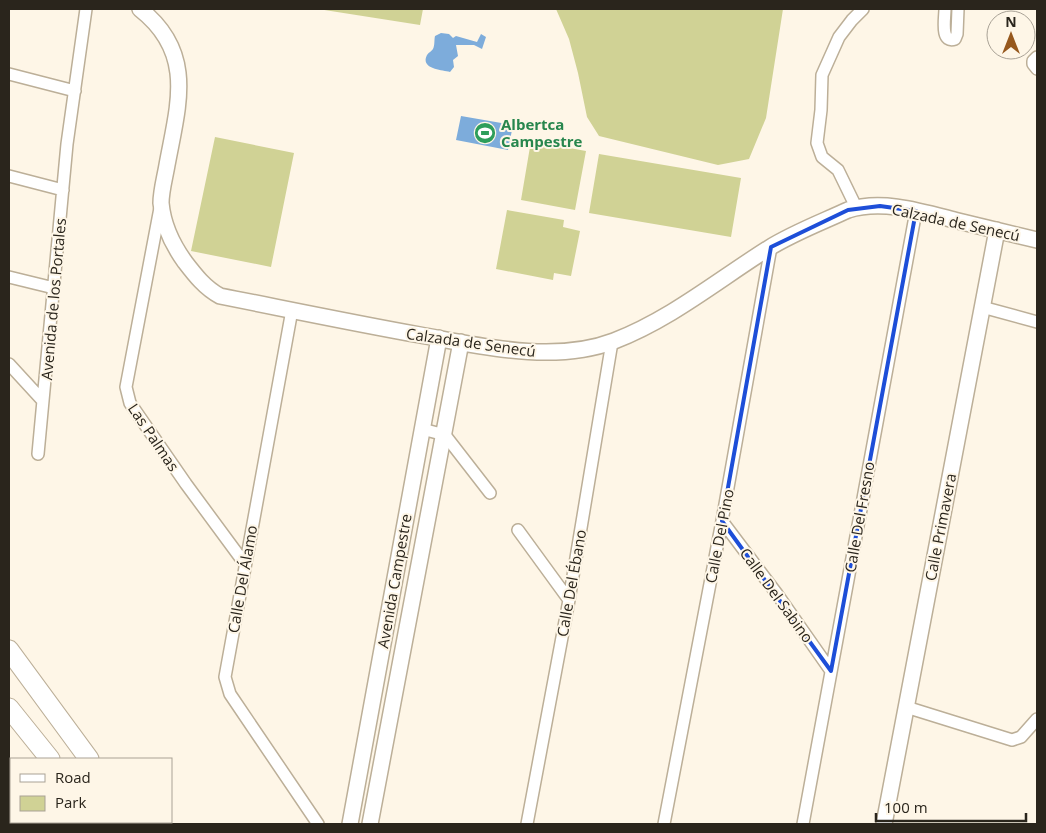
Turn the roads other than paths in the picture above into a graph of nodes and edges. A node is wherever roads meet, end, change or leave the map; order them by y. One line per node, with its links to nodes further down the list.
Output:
1 (86, 9): 9 (street)
2 (140, 9): 12 (street, Calzada de Senecú)
3 (863, 9): 13 (street)
4 (944, 9): 5 (street)
5 (958, 9)
6 (1037, 57): 7 (street)
7 (1037, 69)
8 (9, 74): 9 (street)
9 (75, 91): 11 (street, Avenida de los Portales)
10 (9, 176): 11 (street)
11 (63, 190): 19 (street, Avenida de los Portales)
12 (161, 201): 21 (street, Calzada de Senecú); 36 (street, Las Palmas)
13 (856, 207): 14 (street, Calzada de Senecú); 17 (street, Calzada de Senecú)
14 (916, 211): 15 (street, Calzada de Senecú); 41 (street, Calle Del Fresno)
15 (997, 230): 16 (street, Calzada de Senecú); 20 (street, Calle Primavera)
16 (1037, 240)
17 (771, 247): 25 (street, Calzada de Senecú); 34 (street, Calle Del Pino)
18 (9, 278): 19 (street)
19 (54, 288): 27 (street, Avenida de los Portales)
20 (982, 307): 22 (street); 42 (street, Calle Primavera)
21 (292, 310): 23 (street, Calzada de Senecú); 36 (street, Calle Del Álamo)
22 (1037, 322)
23 (439, 338): 24 (street, Calzada de Senecú); 28 (street, Avenida Campestre)
24 (461, 342): 25 (street, Calzada de Senecú); 29 (street, Avenida Campestre)
25 (612, 342): 37 (street, Calle Del Ébano)
26 (9, 364): 27 (street)
27 (43, 400): 30 (street, Avenida de los Portales)
28 (422, 429): 29 (street); 31 (street, Avenida Campestre)
29 (445, 435): 32 (street, Avenida Campestre); 33 (street)
30 (38, 454)
31 (414, 470): 32 (street); 38 (street, Avenida Campestre)
32 (437, 477): 39 (street, Avenida Campestre)
33 (490, 493)
34 (722, 521): 41 (street, Calle Del Sabino); 53 (street, Calle Del Pino)
35 (518, 530): 37 (street)
36 (245, 564): 49 (street, Calle Del Álamo)
37 (569, 600): 52 (street, Calle Del Ébano)
38 (383, 640): 39 (street); 47 (street, Avenida Campestre)
39 (404, 644): 48 (street, Avenida Campestre)
40 (9, 650): 46 (main road)
41 (831, 671): 54 (street, Calle Del Fresno)
42 (906, 707): 44 (street); 55 (street, Calle Primavera)
43 (9, 708): 45 (main road)
44 (1037, 718)
45 (49, 758)
46 (88, 758)
47 (358, 776): 48 (street); 50 (street, Avenida Campestre)
48 (379, 781): 51 (street, Avenida Campestre)
49 (318, 824)
50 (350, 824)
51 (370, 824)
52 (527, 824)
53 (664, 824)
54 (803, 824)
55 (884, 824)

